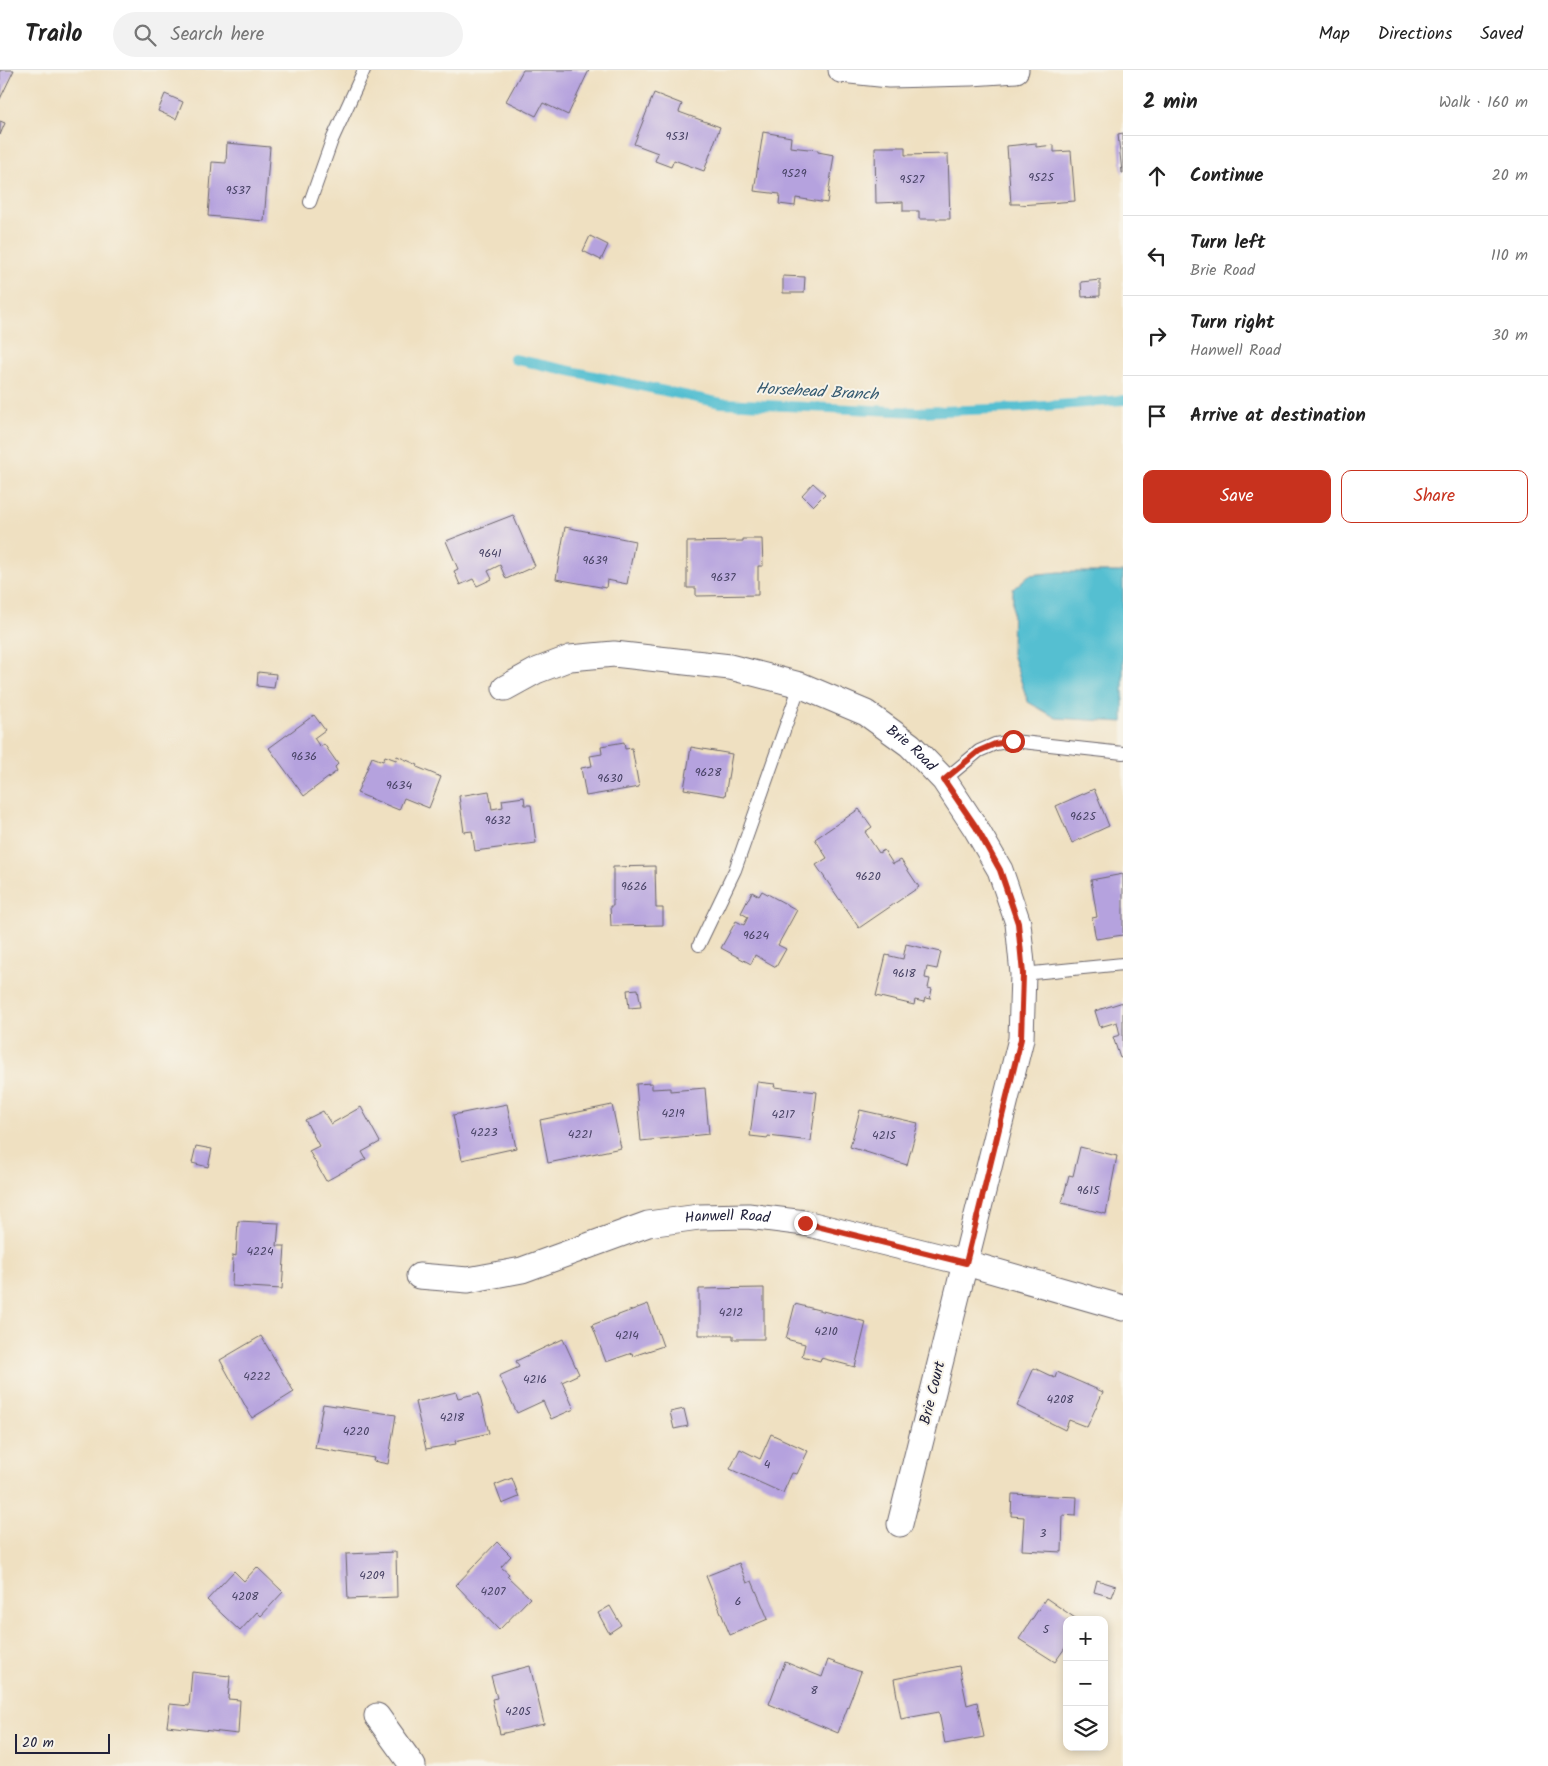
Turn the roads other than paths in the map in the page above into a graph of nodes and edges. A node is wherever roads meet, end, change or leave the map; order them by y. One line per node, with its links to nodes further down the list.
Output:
1 (364, 70): 4 (lane)
2 (841, 70): 3 (street)
3 (1016, 70)
4 (310, 202)
5 (800, 685): 6 (street, Brie Road); 8 (street, Brie Road); 9 (lane)
6 (505, 688)
7 (1123, 753): 8 (lane)
8 (944, 780): 11 (street, Brie Road)
9 (699, 944)
10 (1123, 964): 11 (lane)
11 (1023, 974): 12 (street, Brie Road)
12 (966, 1263): 13 (street, Hanwell Road); 14 (street, Hanwell Road); 15 (street, Brie Court)
13 (419, 1276)
14 (1123, 1308)
15 (900, 1524)
16 (378, 1716): 17 (street)
17 (413, 1766)

